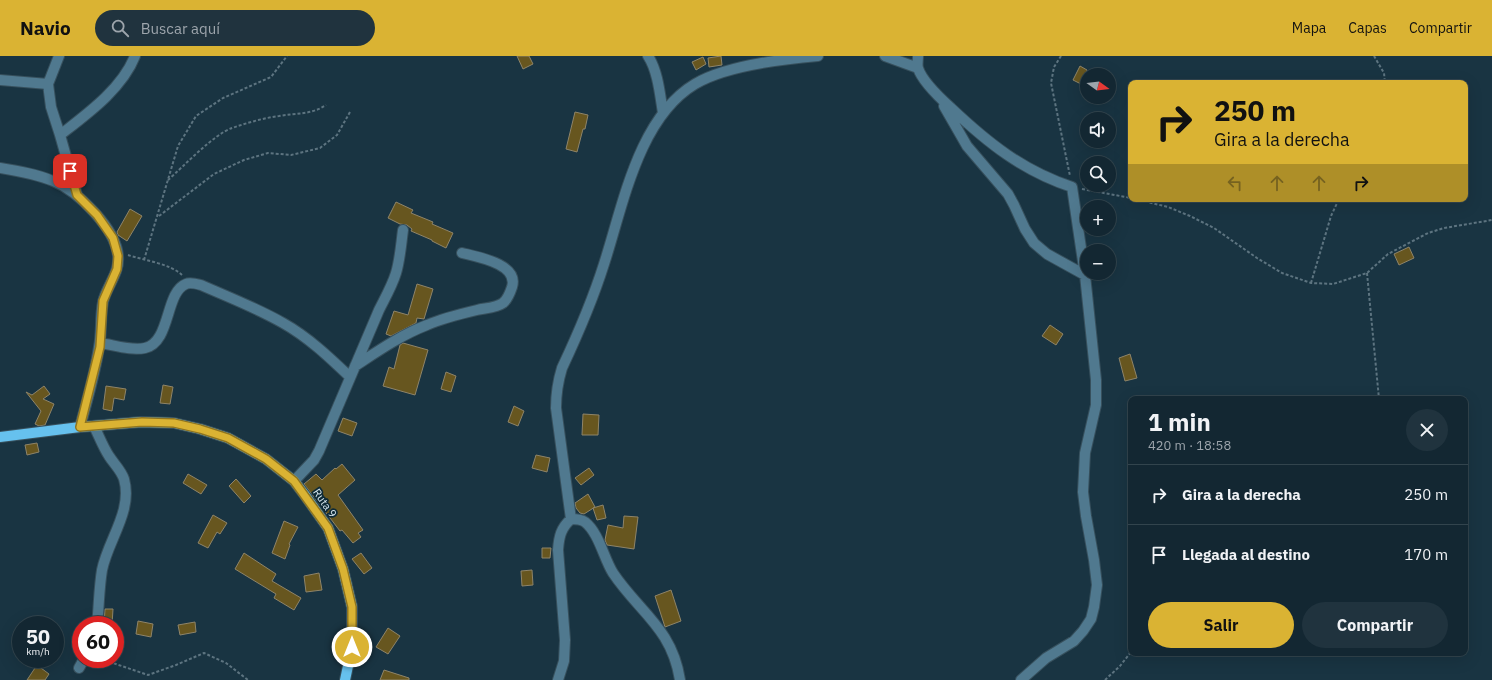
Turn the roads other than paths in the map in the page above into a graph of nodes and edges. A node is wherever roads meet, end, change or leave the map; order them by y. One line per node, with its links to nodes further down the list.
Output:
1 (59, 56): 10 (street)
2 (134, 56): 13 (street)
3 (648, 56): 12 (street)
4 (818, 56): 12 (street)
5 (885, 56): 7 (street)
6 (918, 56): 8 (street)
7 (907, 60): 8 (street)
8 (918, 68): 11 (street)
9 (0, 80): 10 (street)
10 (48, 84): 13 (street)
11 (939, 97): 17 (street); 19 (street)
12 (662, 113): 28 (street)
13 (60, 135): 15 (street)
14 (0, 168): 15 (street)
15 (77, 195): 21 (street)
16 (403, 230): 22 (street)
17 (1080, 244)
18 (462, 253): 22 (street)
19 (1080, 272)
20 (1086, 280): 33 (street)
21 (100, 343): 23 (street); 25 (street)
22 (355, 366): 23 (street)
23 (350, 377): 27 (street)
24 (94, 426): 25 (main road, Ruta 9); 27 (main road, Ruta 9); 29 (street)
25 (80, 427): 26 (main road, Ruta 9)
26 (0, 437)
27 (294, 481): 30 (main road, Ruta 9)
28 (571, 519): 31 (street); 32 (street)
29 (98, 616)
30 (345, 680)
31 (558, 680)
32 (680, 680)
33 (1020, 680)

